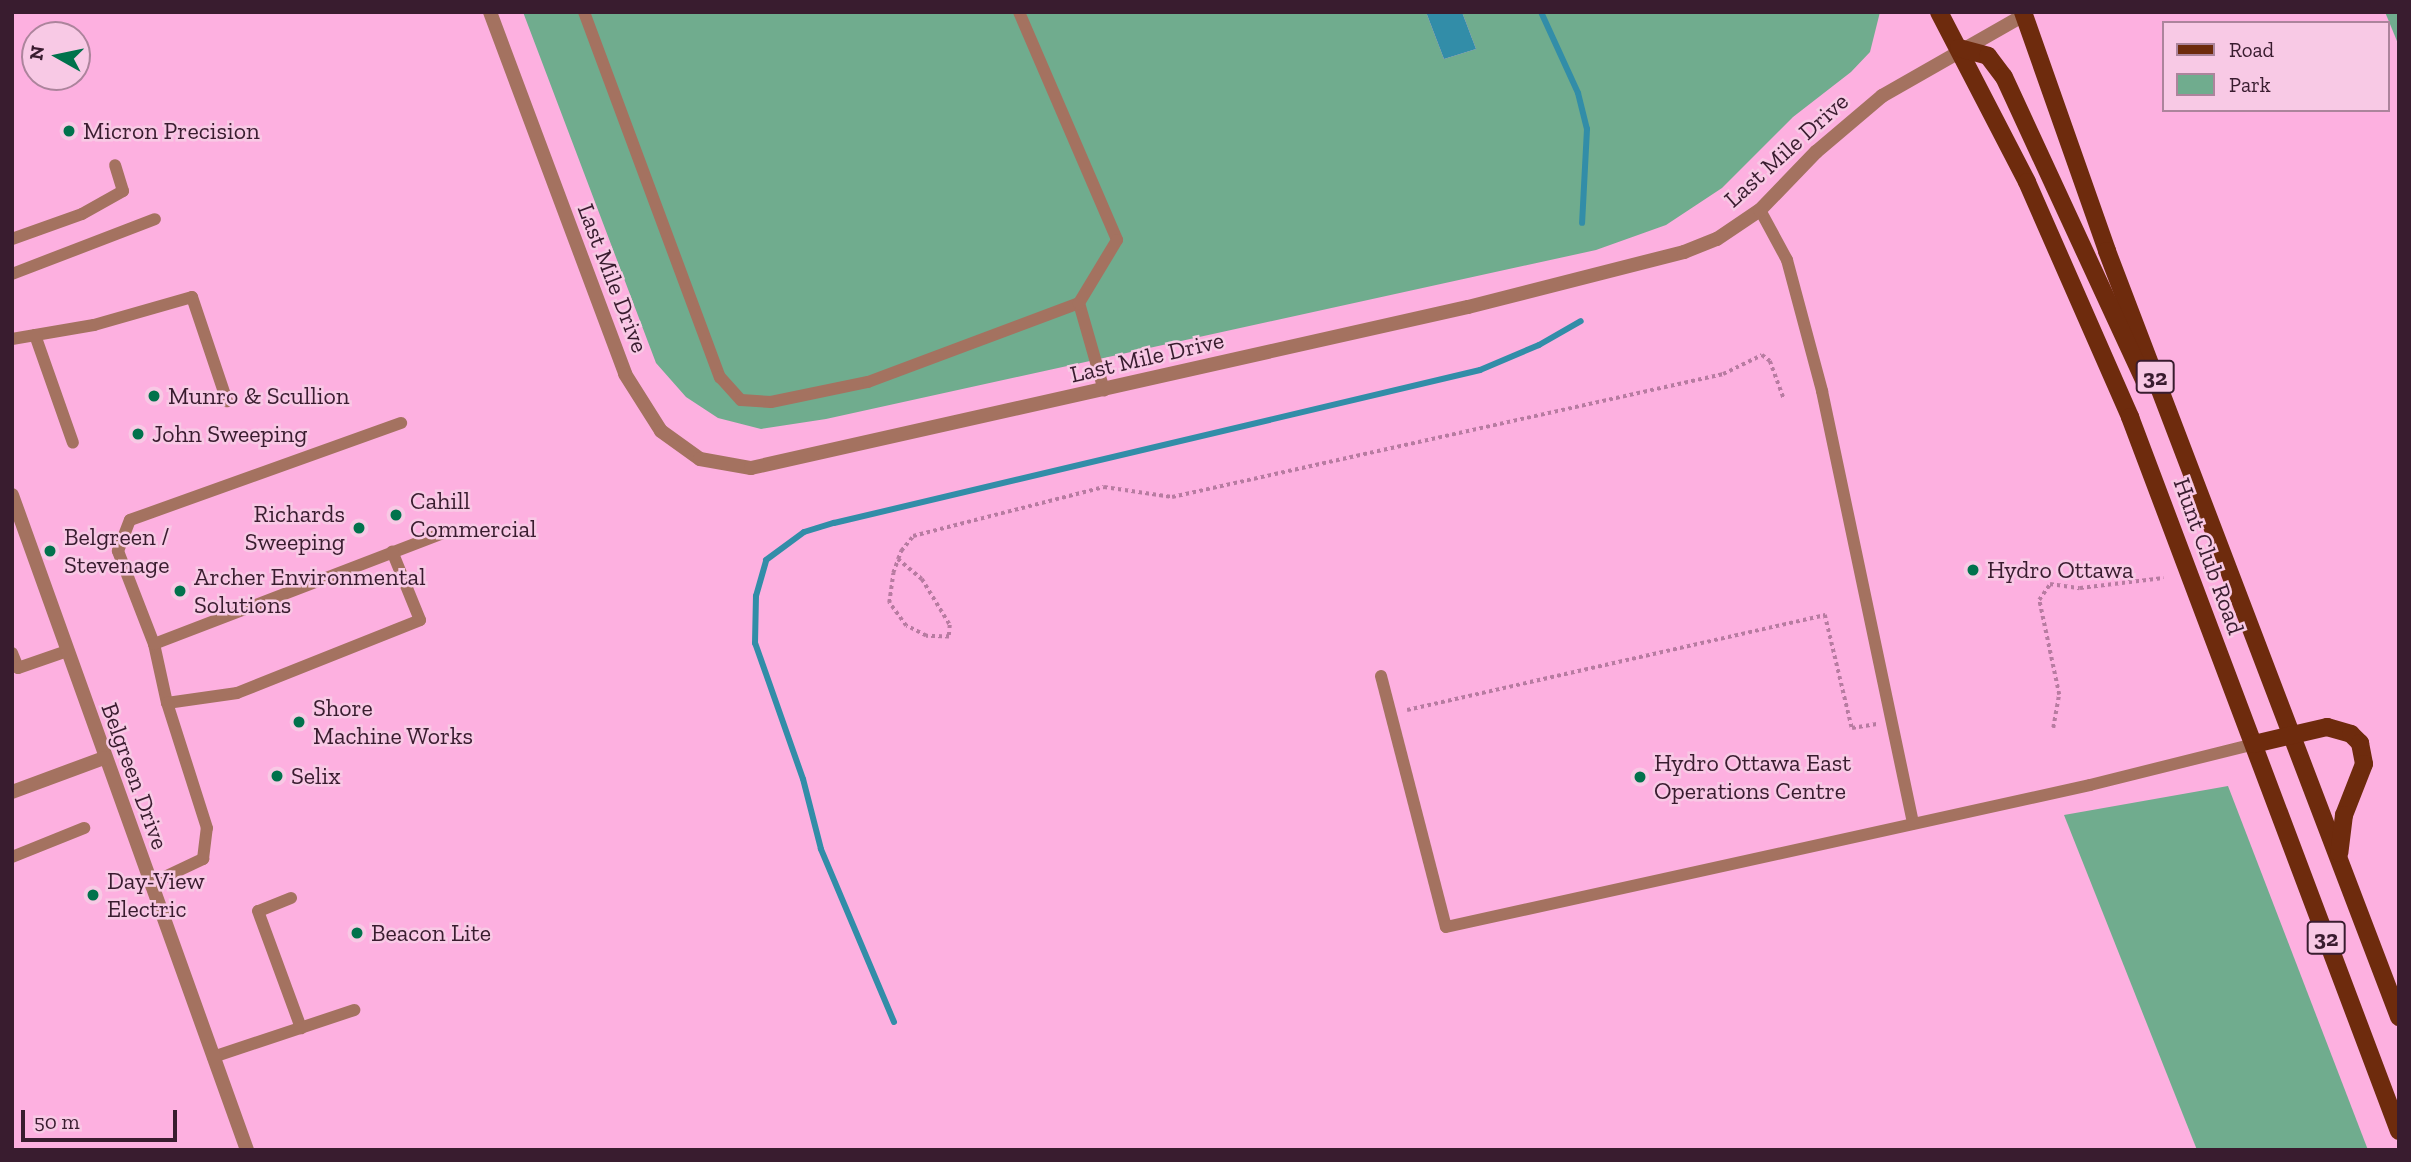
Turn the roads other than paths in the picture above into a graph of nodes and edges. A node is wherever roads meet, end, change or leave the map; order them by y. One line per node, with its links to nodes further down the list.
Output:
1 (490, 12): 15 (street, Last Mile Drive)
2 (584, 12): 12 (lane)
3 (1019, 12): 12 (lane)
4 (1939, 12): 6 (main road, Hunt Club Road / 32)
5 (2023, 14): 6 (street, Last Mile Drive); 19 (main road, Hunt Club Road / 32)
6 (1959, 48): 8 (street, Last Mile Drive); 19 (main road); 29 (main road, Hunt Club Road / 32)
7 (115, 165): 10 (lane)
8 (1760, 210): 15 (street, Last Mile Drive); 32 (lane)
9 (155, 219): 11 (lane)
10 (12, 239)
11 (12, 274)
12 (1079, 303): 15 (lane)
13 (35, 335): 14 (lane); 16 (lane); 18 (lane)
14 (12, 339)
15 (1104, 390)
16 (227, 401)
17 (401, 423): 23 (lane)
18 (73, 443)
19 (2191, 471): 28 (main road, Hunt Club Road / 32)
20 (12, 495): 24 (street, Belgreen Drive)
21 (447, 531): 22 (lane)
22 (392, 551): 23 (lane); 27 (lane)
23 (153, 644): 27 (lane)
24 (67, 651): 25 (lane); 30 (street, Belgreen Drive)
25 (12, 653)
26 (1381, 676): 32 (lane)
27 (167, 703): 36 (lane)
28 (2291, 736): 29 (main road); 35 (main road, Hunt Club Road / 32); 35 (main road)
29 (2254, 744): 32 (lane); 42 (main road, Hunt Club Road / 32)
30 (104, 758): 31 (street); 36 (street, Belgreen Drive)
31 (12, 792)
32 (1913, 824)
33 (84, 828): 34 (lane)
34 (12, 857)
35 (2338, 860): 39 (main road, Hunt Club Road / 32)
36 (150, 884): 41 (street, Belgreen Drive)
37 (291, 898): 40 (lane)
38 (354, 1010): 40 (lane)
39 (2399, 1017)
40 (301, 1028): 41 (lane)
41 (213, 1057): 43 (street, Belgreen Drive)
42 (2399, 1131)
43 (247, 1150)

